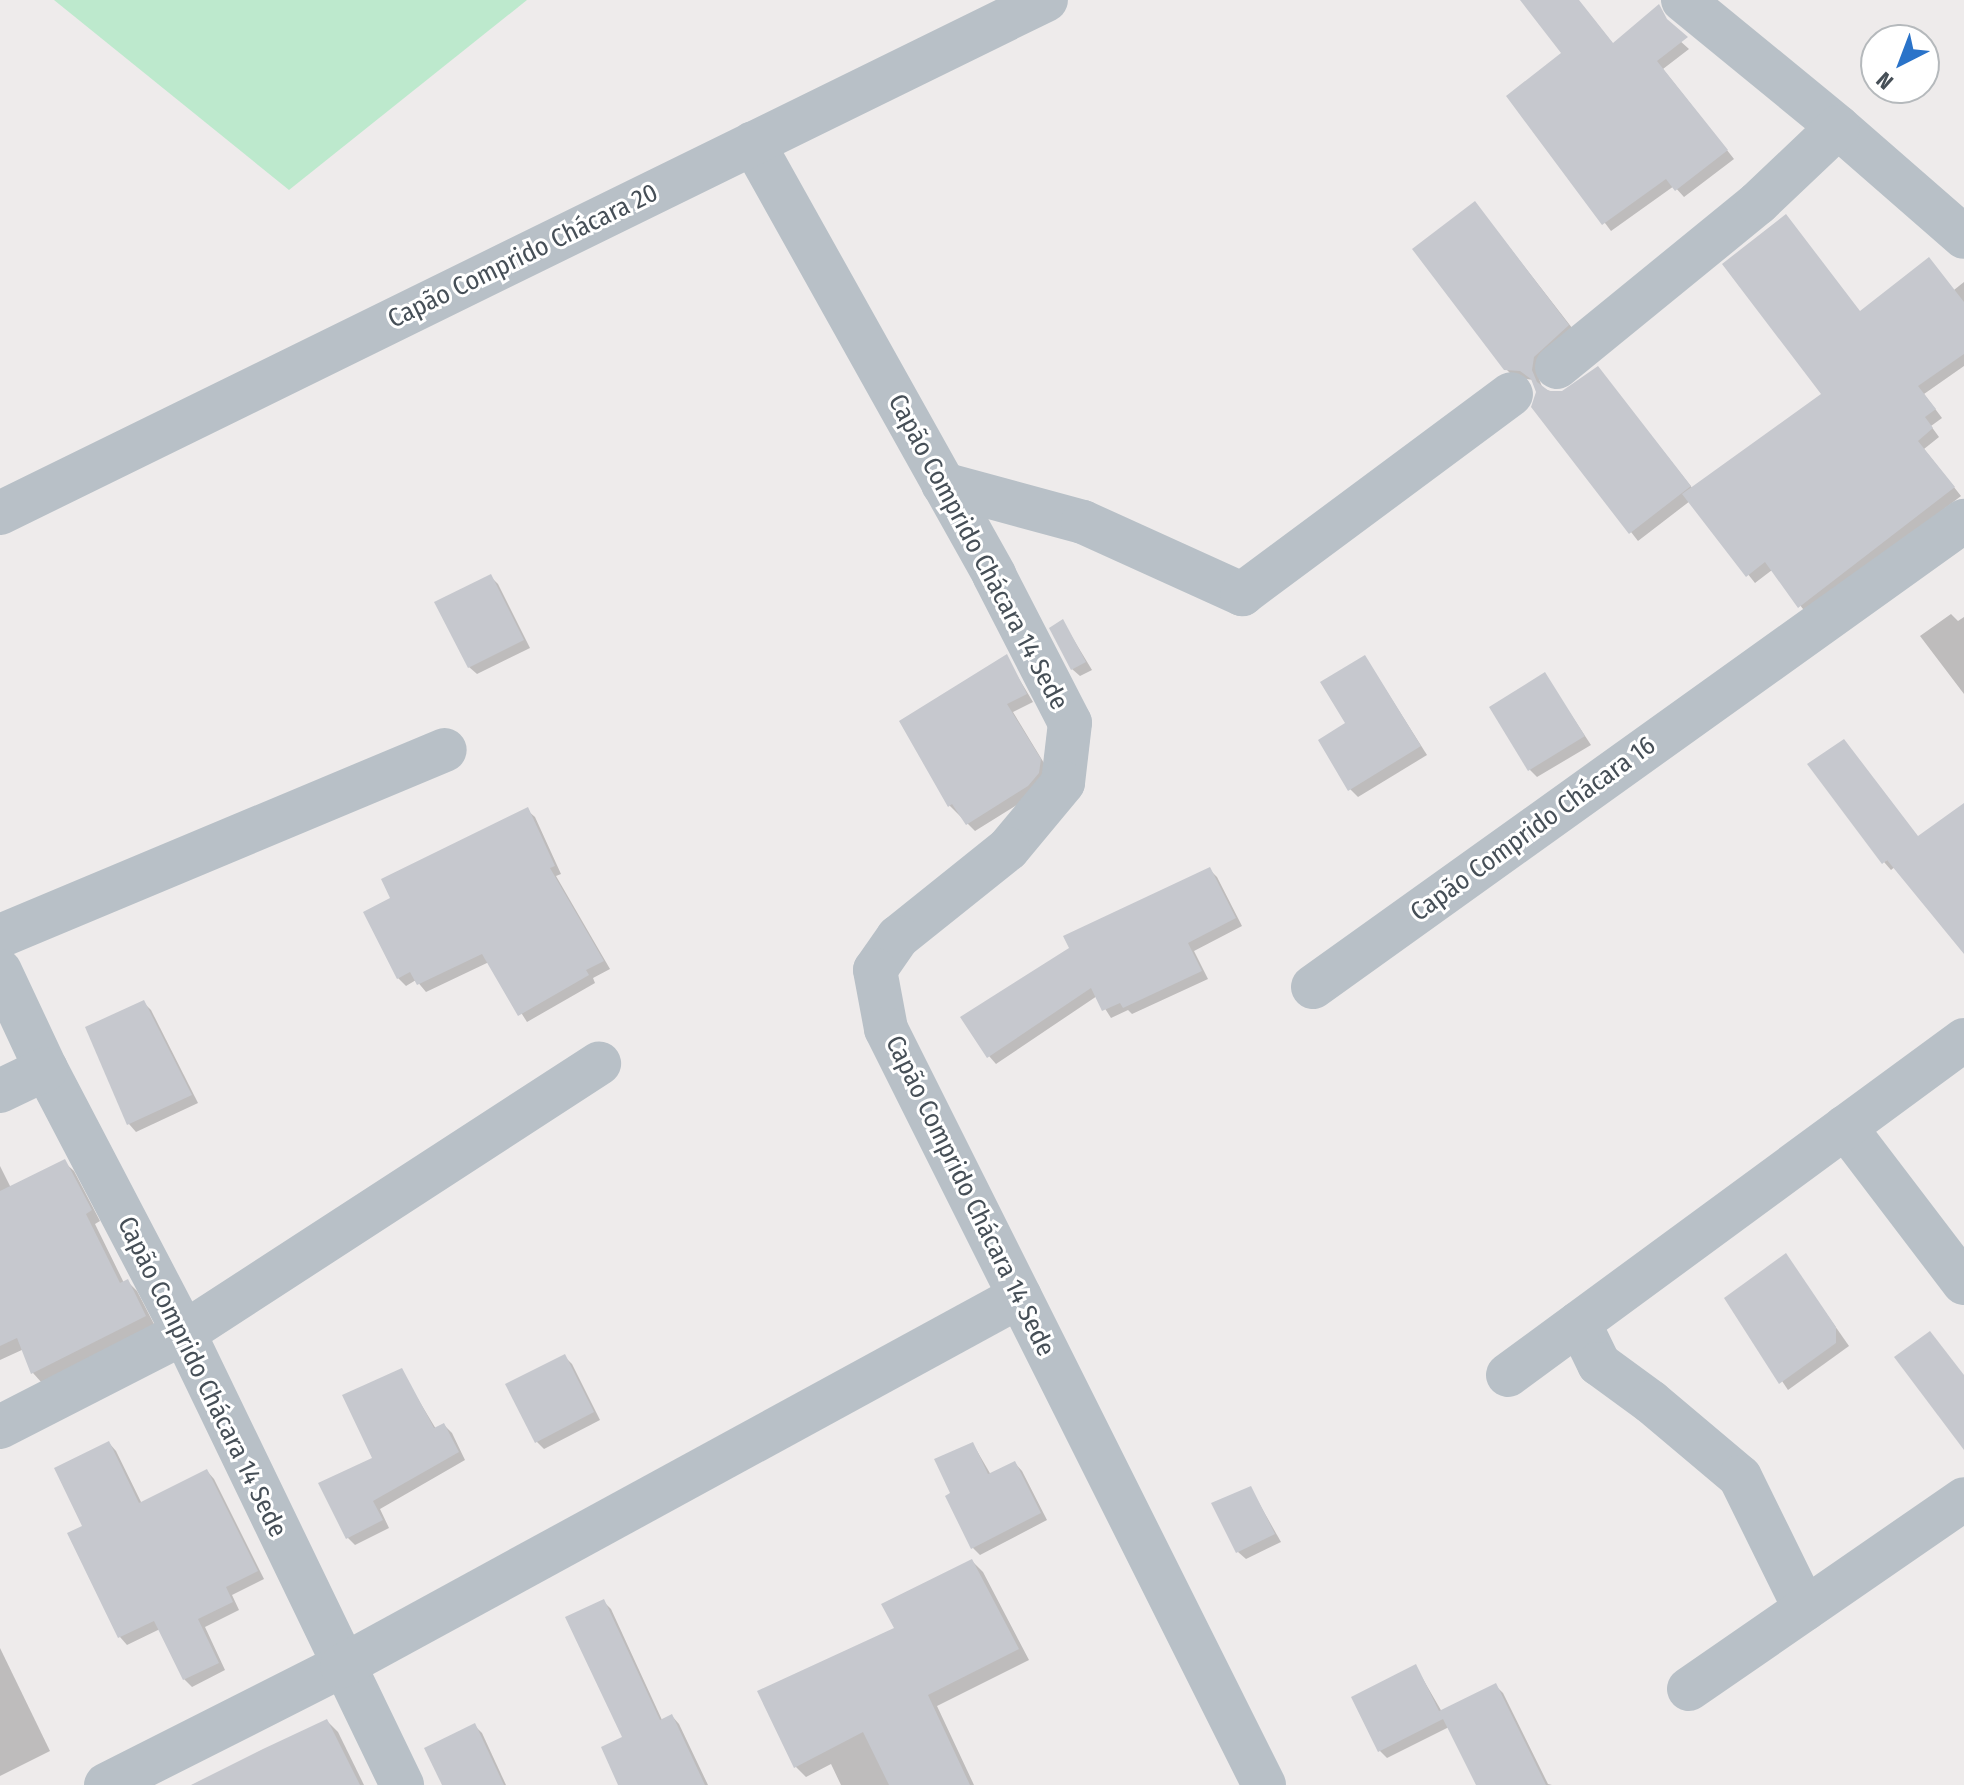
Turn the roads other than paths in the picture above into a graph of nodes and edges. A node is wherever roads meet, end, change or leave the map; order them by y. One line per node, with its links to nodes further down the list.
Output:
1 (1046, 0): 4 (street, Capão Comprido Chácara 20)
2 (1683, 0): 3 (street)
3 (1838, 127): 5 (street); 6 (street)
4 (753, 143): 8 (street, Capão Comprido Chácara 14 Sede); 9 (street, Capão Comprido Chácara 20)
5 (1964, 237)
6 (1557, 367)
7 (1511, 394): 8 (street)
8 (943, 484): 21 (street, Capão Comprido Chácara 14 Sede)
9 (0, 513)
10 (1964, 521): 14 (street, Capão Comprido Chácara 16)
11 (445, 750): 12 (street)
12 (0, 936)
13 (0, 971): 17 (street, Capão Comprido Chácara 14 Sede)
14 (1313, 987)
15 (1964, 1040): 19 (street)
16 (599, 1064): 23 (street)
17 (46, 1069): 18 (street); 23 (street, Capão Comprido Chácara 14 Sede)
18 (0, 1091)
19 (1845, 1127): 20 (street); 22 (street)
20 (1964, 1283)
21 (1020, 1296): 28 (street); 32 (street, Capão Comprido Chácara 14 Sede)
22 (1579, 1323): 24 (street); 27 (street)
23 (184, 1333): 25 (street); 28 (street, Capão Comprido Chácara 14 Sede)
24 (1508, 1375)
25 (0, 1427)
26 (1964, 1499): 27 (street)
27 (1805, 1609): 29 (street)
28 (342, 1666): 30 (street); 31 (street, Capão Comprido Chácara 14 Sede)
29 (1689, 1689)
30 (106, 1785)
31 (402, 1785)
32 (1264, 1785)

